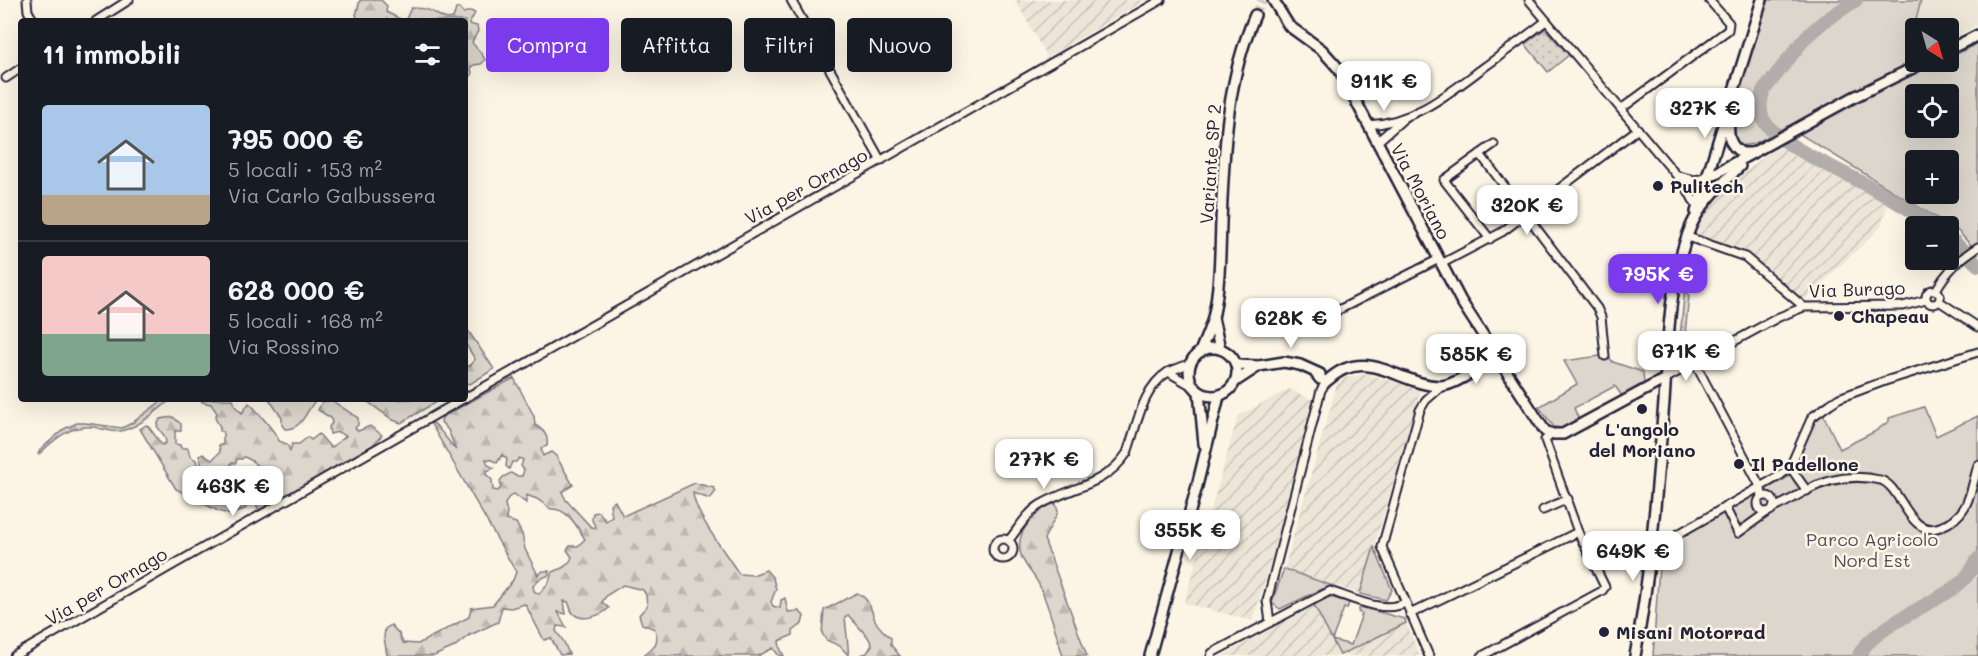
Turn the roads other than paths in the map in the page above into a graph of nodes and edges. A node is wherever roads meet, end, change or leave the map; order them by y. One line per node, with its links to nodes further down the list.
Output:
1 (27, 0): 10 (street)
2 (129, 0): 11 (street)
3 (791, 0): 28 (street)
4 (1161, 0): 28 (street, Via per Ornago)
5 (1273, 0): 21 (street, Via Moriano)
6 (1529, 0): 12 (street)
7 (1709, 0): 19 (street)
8 (1762, 0): 18 (street)
9 (1255, 15): 44 (street, Variante SP 2)
10 (32, 18)
11 (101, 18)
12 (1546, 21): 19 (street); 20 (street)
13 (1978, 35): 14 (street)
14 (1959, 44)
15 (18, 70): 17 (street)
16 (1905, 72): 23 (street)
17 (6, 78)
18 (1729, 107): 26 (street); 30 (street)
19 (1621, 109): 22 (street)
20 (1404, 119): 21 (street); 24 (street)
21 (1368, 125): 24 (street, Via Moriano)
22 (1638, 129): 31 (street); 34 (street)
23 (1777, 141): 26 (street); 29 (street)
24 (1377, 142): 39 (street, Via Moriano)
25 (1494, 144): 27 (street)
26 (1754, 152): 30 (street)
27 (1480, 154): 34 (street); 37 (street)
28 (881, 161): 63 (street, Via per Ornago)
29 (1740, 166): 32 (street); 35 (street)
30 (1707, 178): 31 (street); 32 (street)
31 (1681, 180): 32 (street); 33 (street)
32 (1703, 188): 33 (street)
33 (1697, 207): 35 (street)
34 (1526, 214): 37 (street); 52 (street)
35 (1691, 226): 36 (street)
36 (1688, 237): 43 (street); 51 (street)
37 (1490, 239): 39 (street)
38 (1975, 249): 40 (street)
39 (1440, 262): 45 (street); 50 (street, Via Moriano)
40 (1936, 291): 41 (street, Via Burago); 42 (street)
41 (1926, 300): 42 (street, Via Burago); 43 (street, Via Burago)
42 (1939, 301): 46 (street, Via Burago)
43 (1804, 307): 54 (street, Via Burago)
44 (1213, 318): 47 (street, Variante SP 2); 48 (street, Variante SP 2)
45 (1307, 326)
46 (1978, 327)
47 (1220, 350): 48 (street); 55 (street)
48 (1200, 352): 53 (street, Variante SP 2)
49 (1978, 352): 69 (street)
50 (1496, 353): 61 (street); 66 (street, Via Moriano)
51 (1667, 354): 54 (street); 58 (street)
52 (1605, 356)
53 (1191, 363): 57 (street); 62 (street)
54 (1695, 363): 58 (street, Via Burago); 70 (street)
55 (1236, 365): 56 (street); 59 (street)
56 (1259, 366): 59 (street); 60 (street)
57 (1168, 372): 62 (street); 78 (street)
58 (1665, 379): 66 (street, Via Burago); 79 (street)
59 (1236, 381): 64 (street)
60 (1327, 381): 61 (street); 82 (street)
61 (1442, 386): 80 (street)
62 (1196, 389): 64 (street); 67 (street)
63 (468, 396)
64 (1219, 396): 67 (street)
65 (457, 402): 84 (street, Via per Ornago)
66 (1552, 434): 73 (street)
67 (1205, 452): 85 (street)
68 (1978, 465): 71 (street)
69 (1790, 467): 70 (street); 71 (street)
70 (1761, 488): 72 (street); 74 (street)
71 (1807, 491): 76 (street)
72 (1762, 496): 76 (street); 76 (street)
73 (1568, 499): 75 (street); 77 (street)
74 (1725, 507): 76 (street); 79 (street)
75 (1543, 510)
76 (1770, 510)
77 (1578, 532): 81 (street); 88 (street)
78 (1009, 540)
79 (1652, 549): 83 (street)
80 (1405, 603): 81 (street); 82 (street)
81 (1410, 614): 87 (street)
82 (1270, 622): 86 (street)
83 (1635, 654)
84 (14, 656)
85 (1149, 656)
86 (1211, 656)
87 (1429, 656)
88 (1482, 656)

